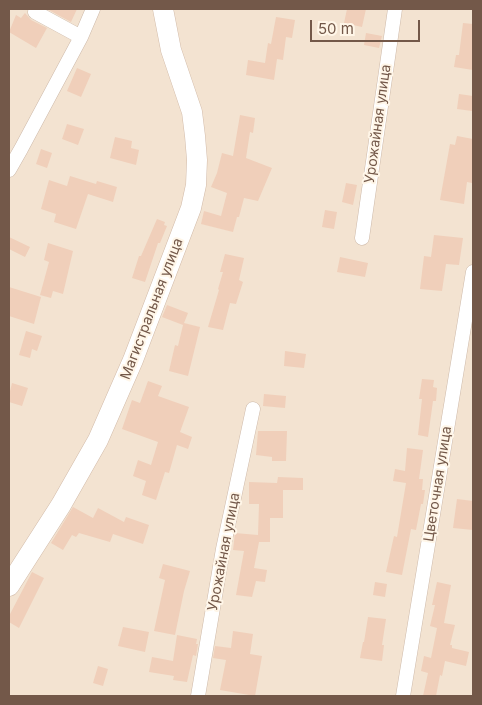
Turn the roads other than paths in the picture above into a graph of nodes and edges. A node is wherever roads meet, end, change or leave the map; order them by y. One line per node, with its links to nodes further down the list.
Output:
1 (93, 9): 5 (street)
2 (162, 9): 10 (street, Магистральная улица)
3 (395, 9): 7 (street, Урожайная улица)
4 (35, 12): 5 (street)
5 (81, 37): 6 (street)
6 (9, 170)
7 (362, 238)
8 (473, 272): 12 (street, Цветочная улица)
9 (253, 409): 11 (street, Урожайная улица)
10 (9, 586)
11 (198, 696)
12 (403, 696)

